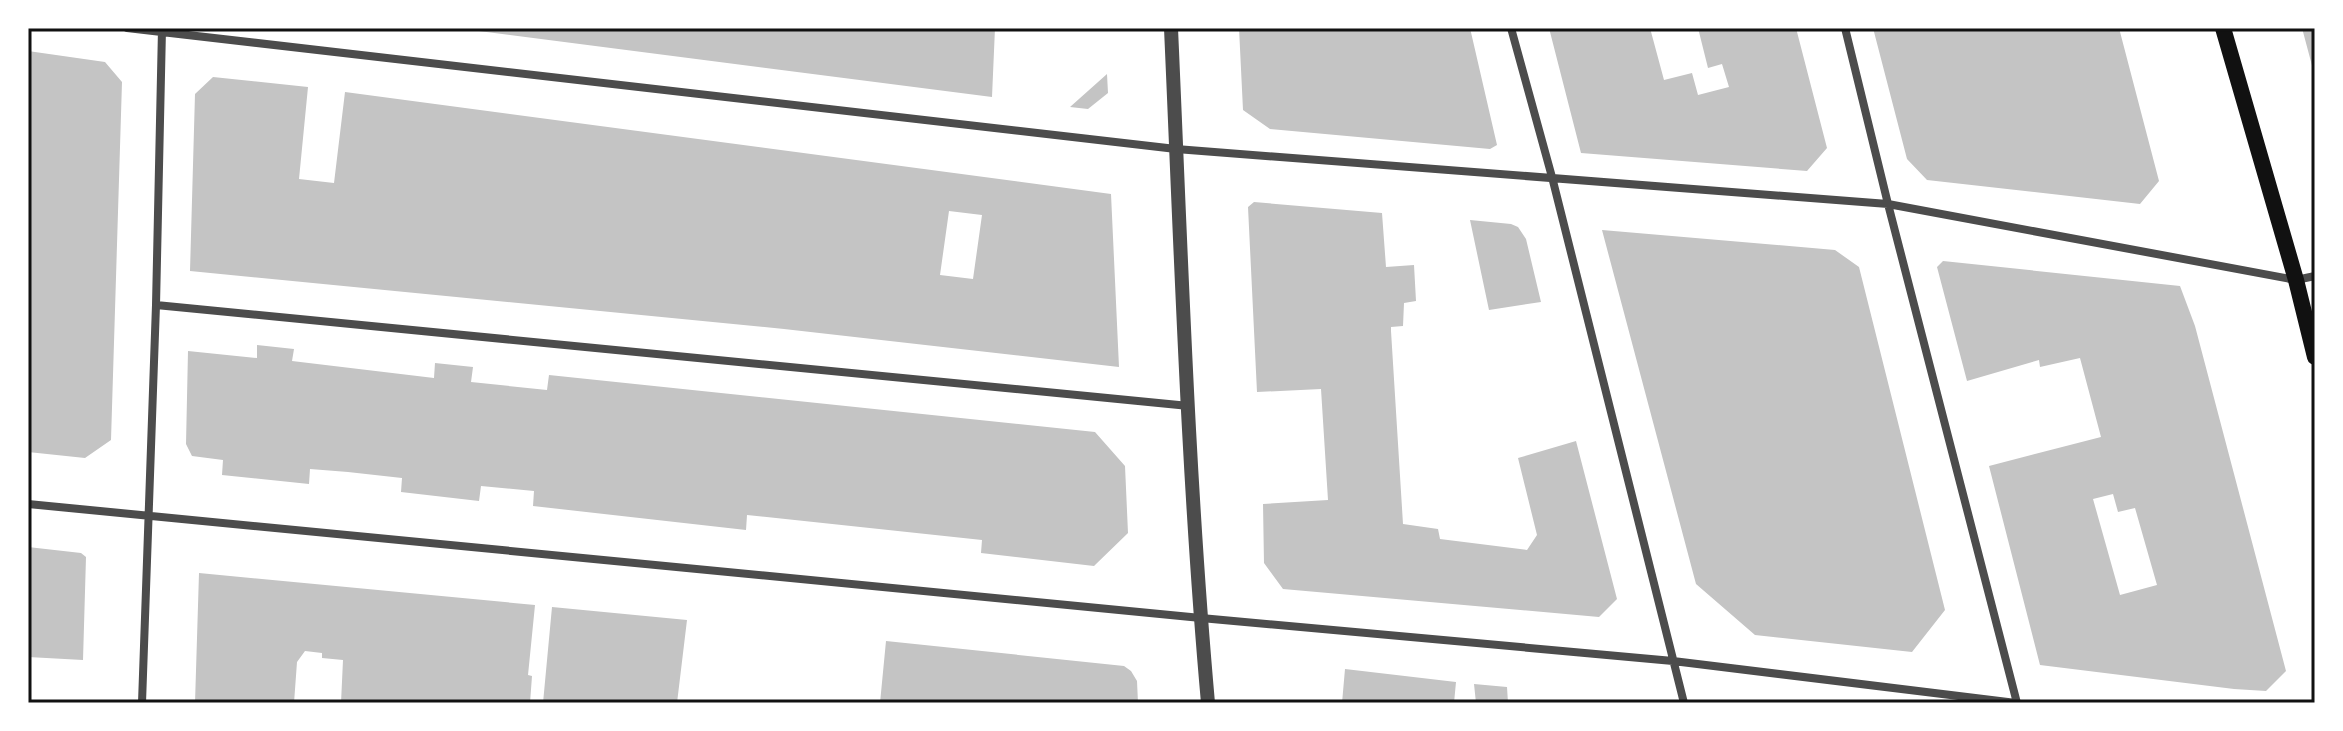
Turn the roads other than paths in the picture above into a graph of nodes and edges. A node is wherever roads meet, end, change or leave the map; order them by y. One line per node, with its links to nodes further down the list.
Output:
1 (127, 28): 6 (street)
2 (1171, 28): 7 (street)
3 (1511, 28): 8 (street)
4 (1845, 28): 9 (street)
5 (2223, 28): 11 (main road)
6 (162, 30): 7 (street); 12 (street)
7 (1176, 149): 8 (street); 14 (street)
8 (1552, 177): 9 (street); 18 (street)
9 (1888, 204): 11 (street); 22 (street)
10 (2315, 276): 11 (street)
11 (2296, 280): 13 (main road)
12 (156, 305): 14 (street); 16 (street)
13 (2315, 357)
14 (1189, 406): 17 (street)
15 (28, 504): 16 (street)
16 (149, 517): 17 (street); 19 (street)
17 (1201, 618): 18 (street); 20 (street)
18 (1673, 661): 21 (street); 22 (street)
19 (142, 703)
20 (1208, 703)
21 (1684, 703)
22 (2016, 703)

